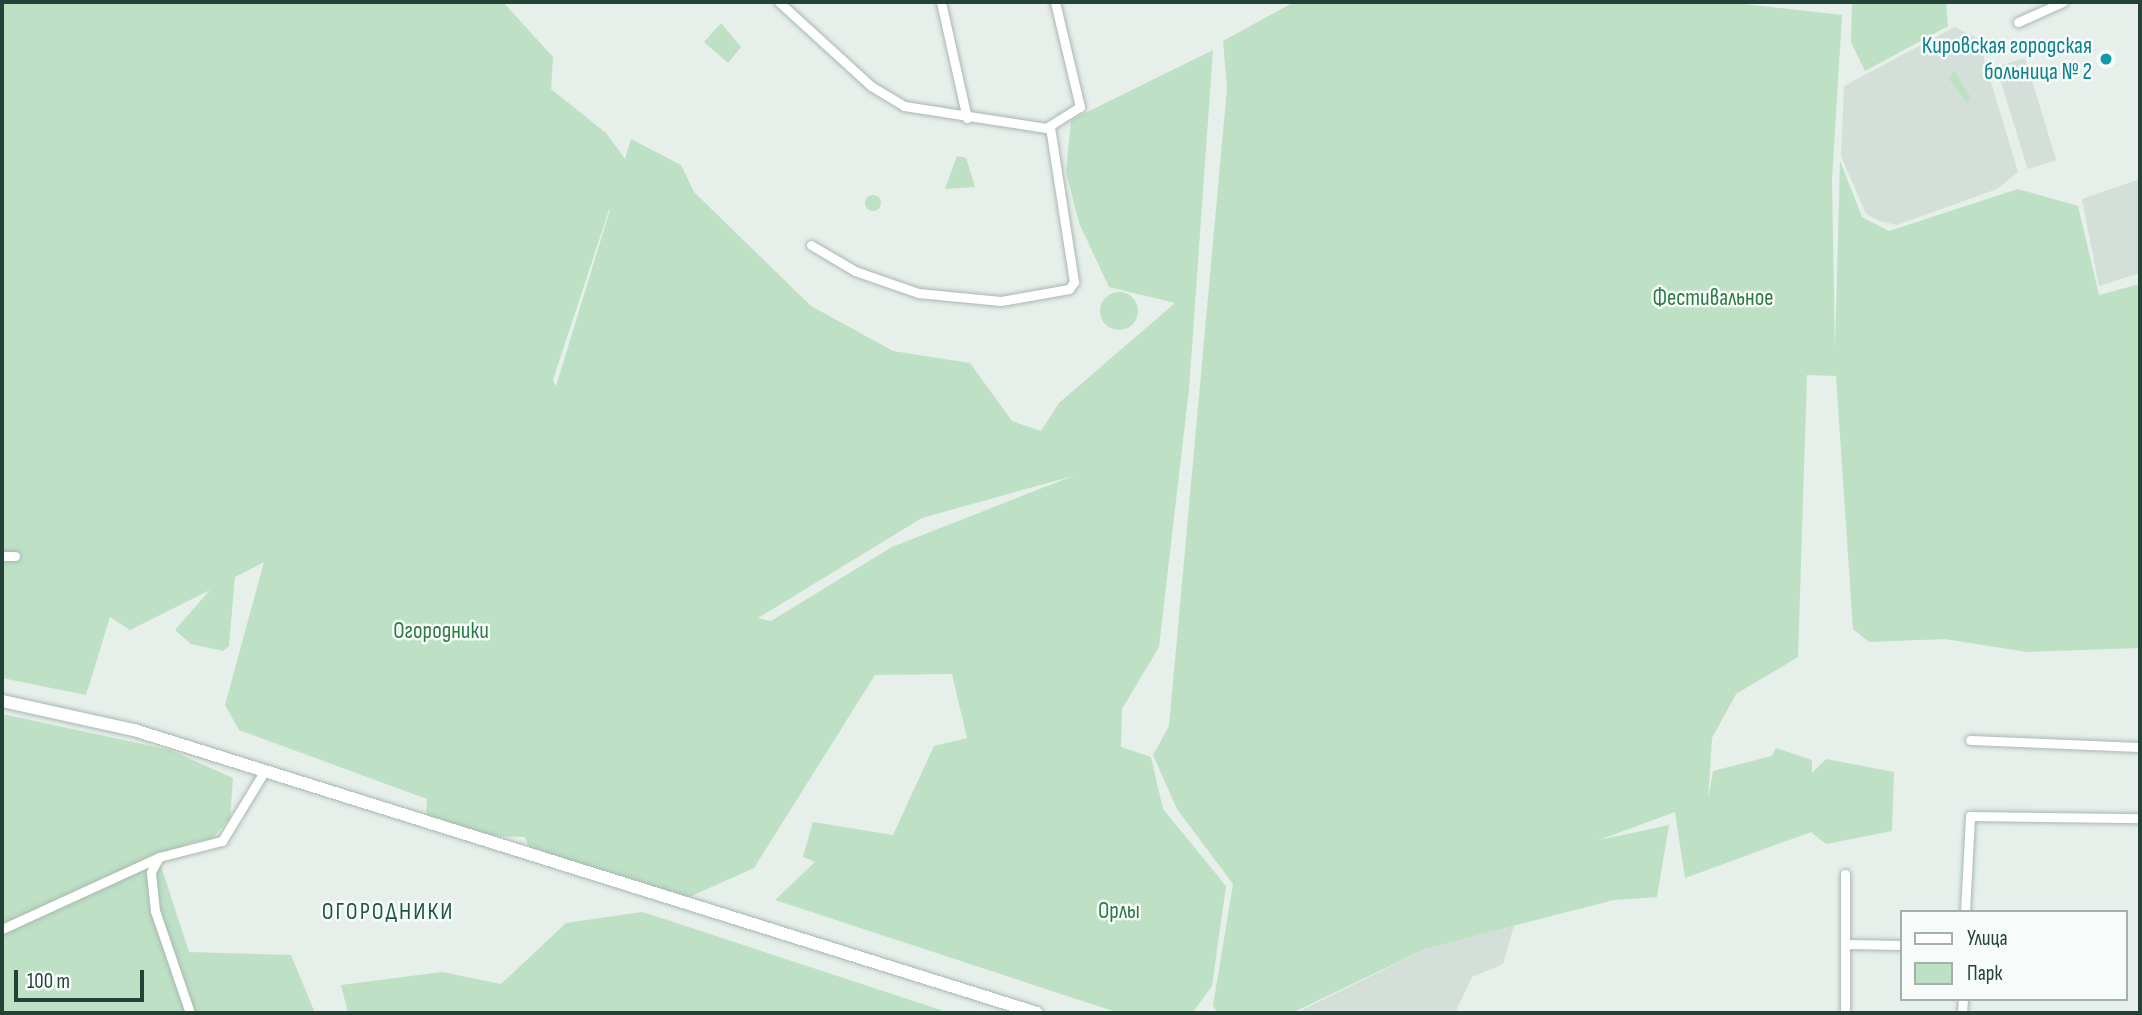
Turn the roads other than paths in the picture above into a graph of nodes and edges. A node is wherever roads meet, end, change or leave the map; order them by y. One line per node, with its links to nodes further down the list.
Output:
1 (779, 2): 6 (street)
2 (941, 2): 6 (street)
3 (1055, 2): 7 (street)
4 (2063, 2): 5 (street)
5 (2018, 22)
6 (967, 118): 7 (street)
7 (1050, 127): 8 (street)
8 (811, 246)
9 (2, 556): 10 (street)
10 (15, 556)
11 (2, 701): 14 (main road)
12 (1970, 740): 13 (street)
13 (2140, 747)
14 (264, 772): 16 (street); 23 (main road)
15 (2140, 818): 18 (street)
16 (159, 857): 19 (street); 22 (street)
17 (1845, 874): 20 (street)
18 (1965, 910)
19 (2, 929)
20 (1846, 944): 21 (street); 24 (street)
21 (1900, 945)
22 (190, 1013)
23 (1037, 1013)
24 (1845, 1013)

